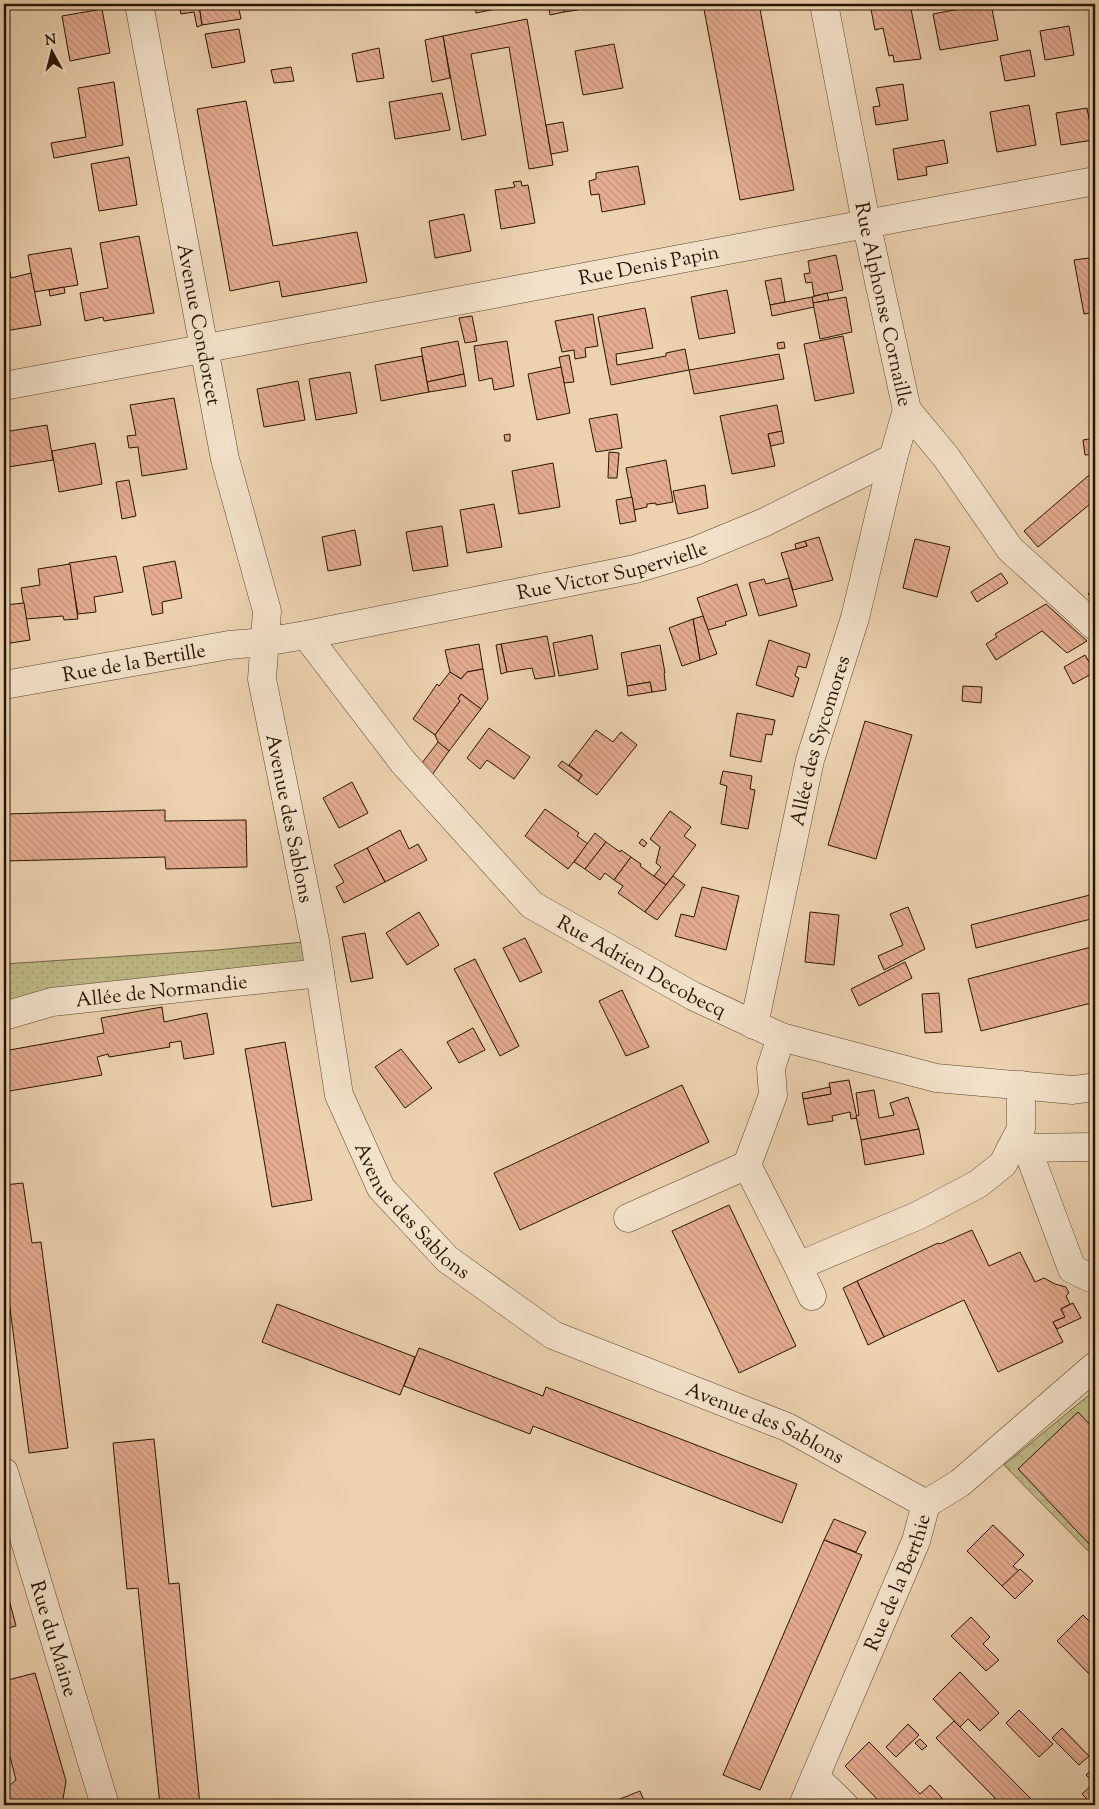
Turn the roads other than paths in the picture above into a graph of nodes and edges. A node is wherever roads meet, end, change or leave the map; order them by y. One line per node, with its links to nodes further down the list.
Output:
1 (139, 4): 5 (street, Avenue Condorcet)
2 (824, 4): 4 (street, Rue Alphonse Cornaille)
3 (1095, 182): 4 (street, Rue Denis Papin)
4 (866, 222): 5 (street, Rue Denis Papin); 7 (street, Rue Alphonse Cornaille)
5 (204, 351): 6 (street, Rue Denis Papin); 11 (street, Avenue Condorcet)
6 (4, 386)
7 (907, 410): 8 (street); 9 (street, Rue Alphonse Cornaille)
8 (893, 458): 10 (street, Rue Victor Supervielle); 15 (street, Allée des Sycomores)
9 (1095, 626)
10 (306, 635): 11 (street, Rue Victor Supervielle); 15 (street, Rue Adrien Decobecq)
11 (264, 642): 12 (street, Rue de la Bertille); 13 (street, Avenue des Sablons)
12 (4, 685)
13 (320, 973): 14 (street, Allée de Normandie); 28 (street, Avenue des Sablons)
14 (4, 1016)
15 (754, 1025): 16 (street, Rue Adrien Decobecq)
16 (781, 1037): 17 (street, Rue Adrien Decobecq); 21 (street)
17 (1021, 1085): 18 (street, Rue Adrien Decobecq); 20 (street)
18 (1095, 1087)
19 (1095, 1147): 20 (street)
20 (1019, 1148): 23 (street); 24 (street)
21 (747, 1164): 22 (street); 23 (street)
22 (628, 1218)
23 (798, 1266): 25 (street)
24 (1095, 1277)
25 (812, 1296)
26 (1095, 1366): 28 (street, Rue de la Berthie)
27 (4, 1472): 30 (street, Rue du Maine)
28 (926, 1504): 29 (street, Rue de la Berthie)
29 (815, 1777): 31 (street, Rue de la Berthie); 32 (street)
30 (105, 1805)
31 (803, 1805)
32 (844, 1805)

